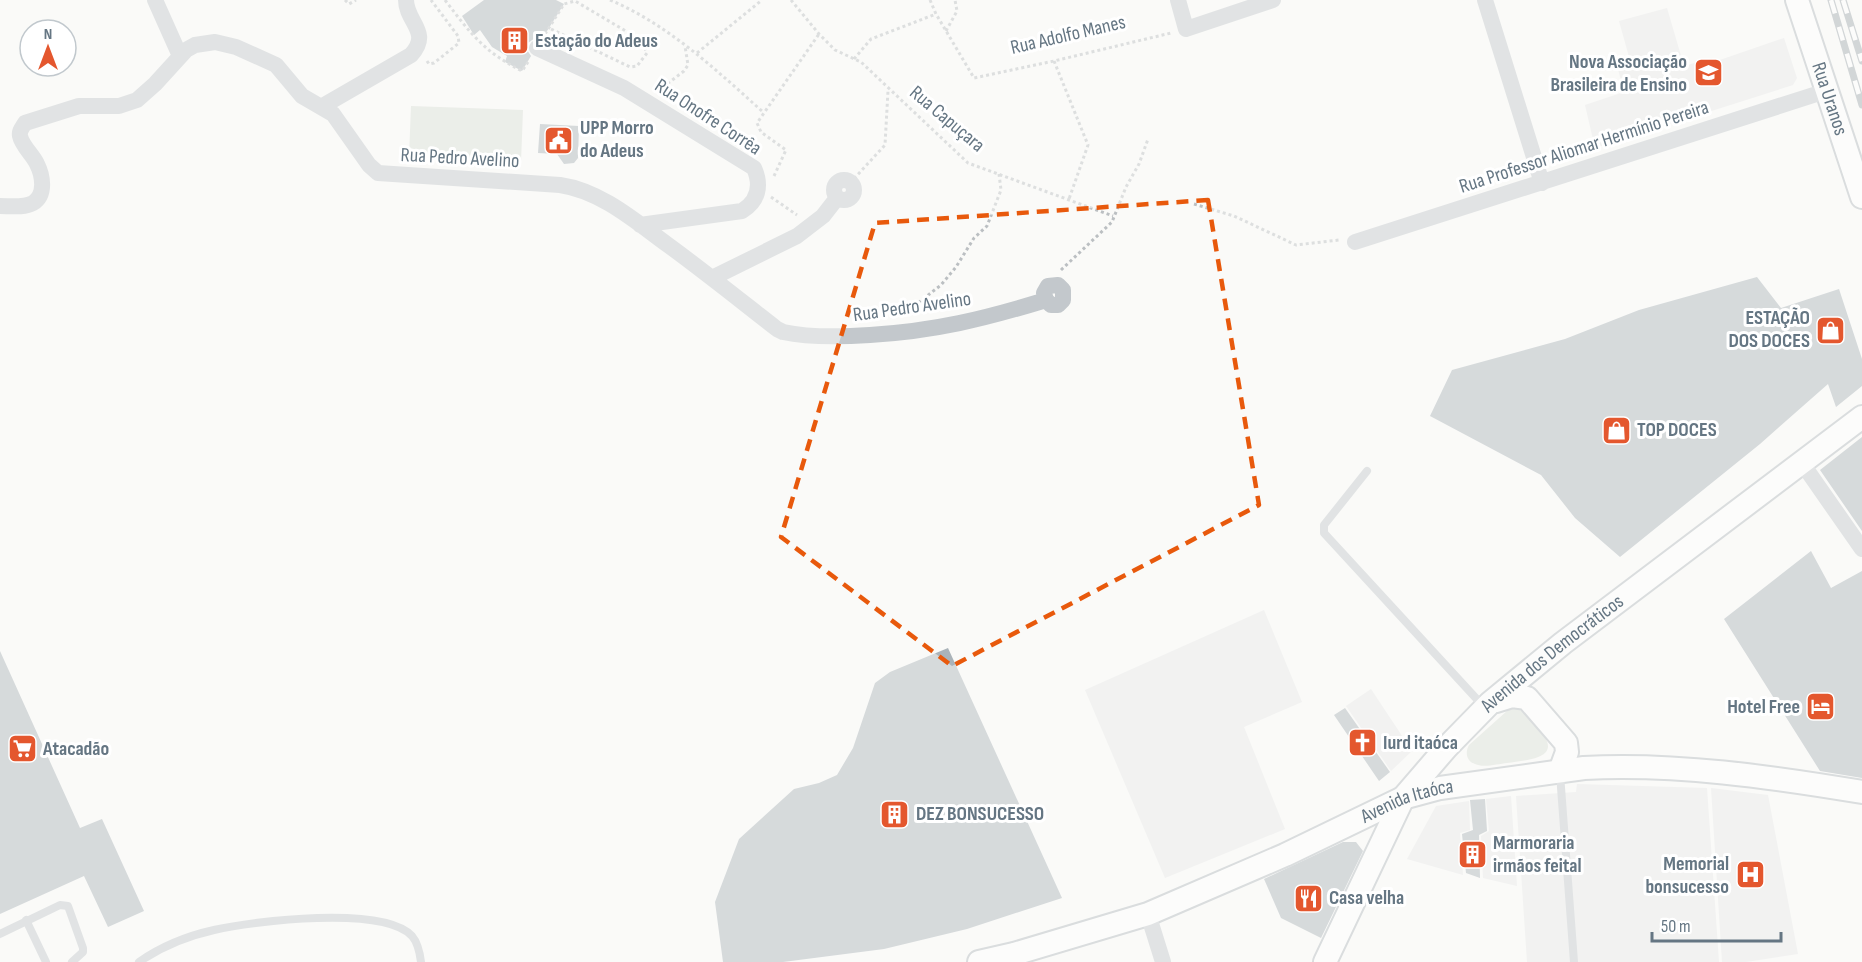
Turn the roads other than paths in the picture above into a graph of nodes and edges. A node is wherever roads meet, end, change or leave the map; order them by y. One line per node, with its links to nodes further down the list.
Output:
1 (155, 0): 8 (street)
2 (405, 0): 10 (street)
3 (1178, 0): 4 (street)
4 (1273, 0)
5 (1485, 0): 12 (street)
6 (1797, 0): 9 (main road, Rua Uranos)
7 (537, 48): 15 (street, Rua Onofre Corrêa)
8 (180, 56): 10 (street, Rua Pedro Avelino); 14 (street, Rua Pedro Avelino)
9 (1826, 91): 12 (street, Rua Professor Aliomar Hermínio Pereira); 13 (main road, Rua Uranos)
10 (321, 107): 15 (street, Rua Pedro Avelino)
11 (850, 183): 17 (street)
12 (1542, 183): 16 (street, Rua Professor Aliomar Hermínio Pereira)
13 (1862, 197)
14 (0, 206)
15 (640, 225): 17 (street, Rua Pedro Avelino)
16 (1355, 242)
17 (712, 278): 18 (street, Rua Pedro Avelino)
18 (1048, 293)
19 (1862, 417): 20 (main road, Avenida dos Democráticos)
20 (1802, 463): 22 (street); 23 (main road, Avenida dos Democráticos)
21 (1367, 471): 23 (lane)
22 (1862, 549)
23 (1488, 706): 24 (main road); 26 (main road, Avenida dos Democráticos)
24 (1560, 771): 25 (main road, Avenida Itaóca); 26 (main road, Avenida Itaóca); 39 (lane)
25 (1862, 792)
26 (1403, 798): 27 (main road, Avenida Itaóca); 28 (main road, Avenida dos Democráticos)
27 (1331, 832): 28 (main road); 29 (main road, Avenida Itaóca)
28 (1371, 864): 38 (main road, Avenida dos Democráticos)
29 (1148, 914): 36 (main road, Avenida Itaóca); 37 (street)
30 (26, 920): 31 (lane); 32 (lane); 33 (lane)
31 (0, 934)
32 (46, 962)
33 (72, 962)
34 (139, 962): 35 (lane)
35 (421, 962)
36 (979, 962)
37 (1163, 962)
38 (1325, 962)
39 (1574, 962)

